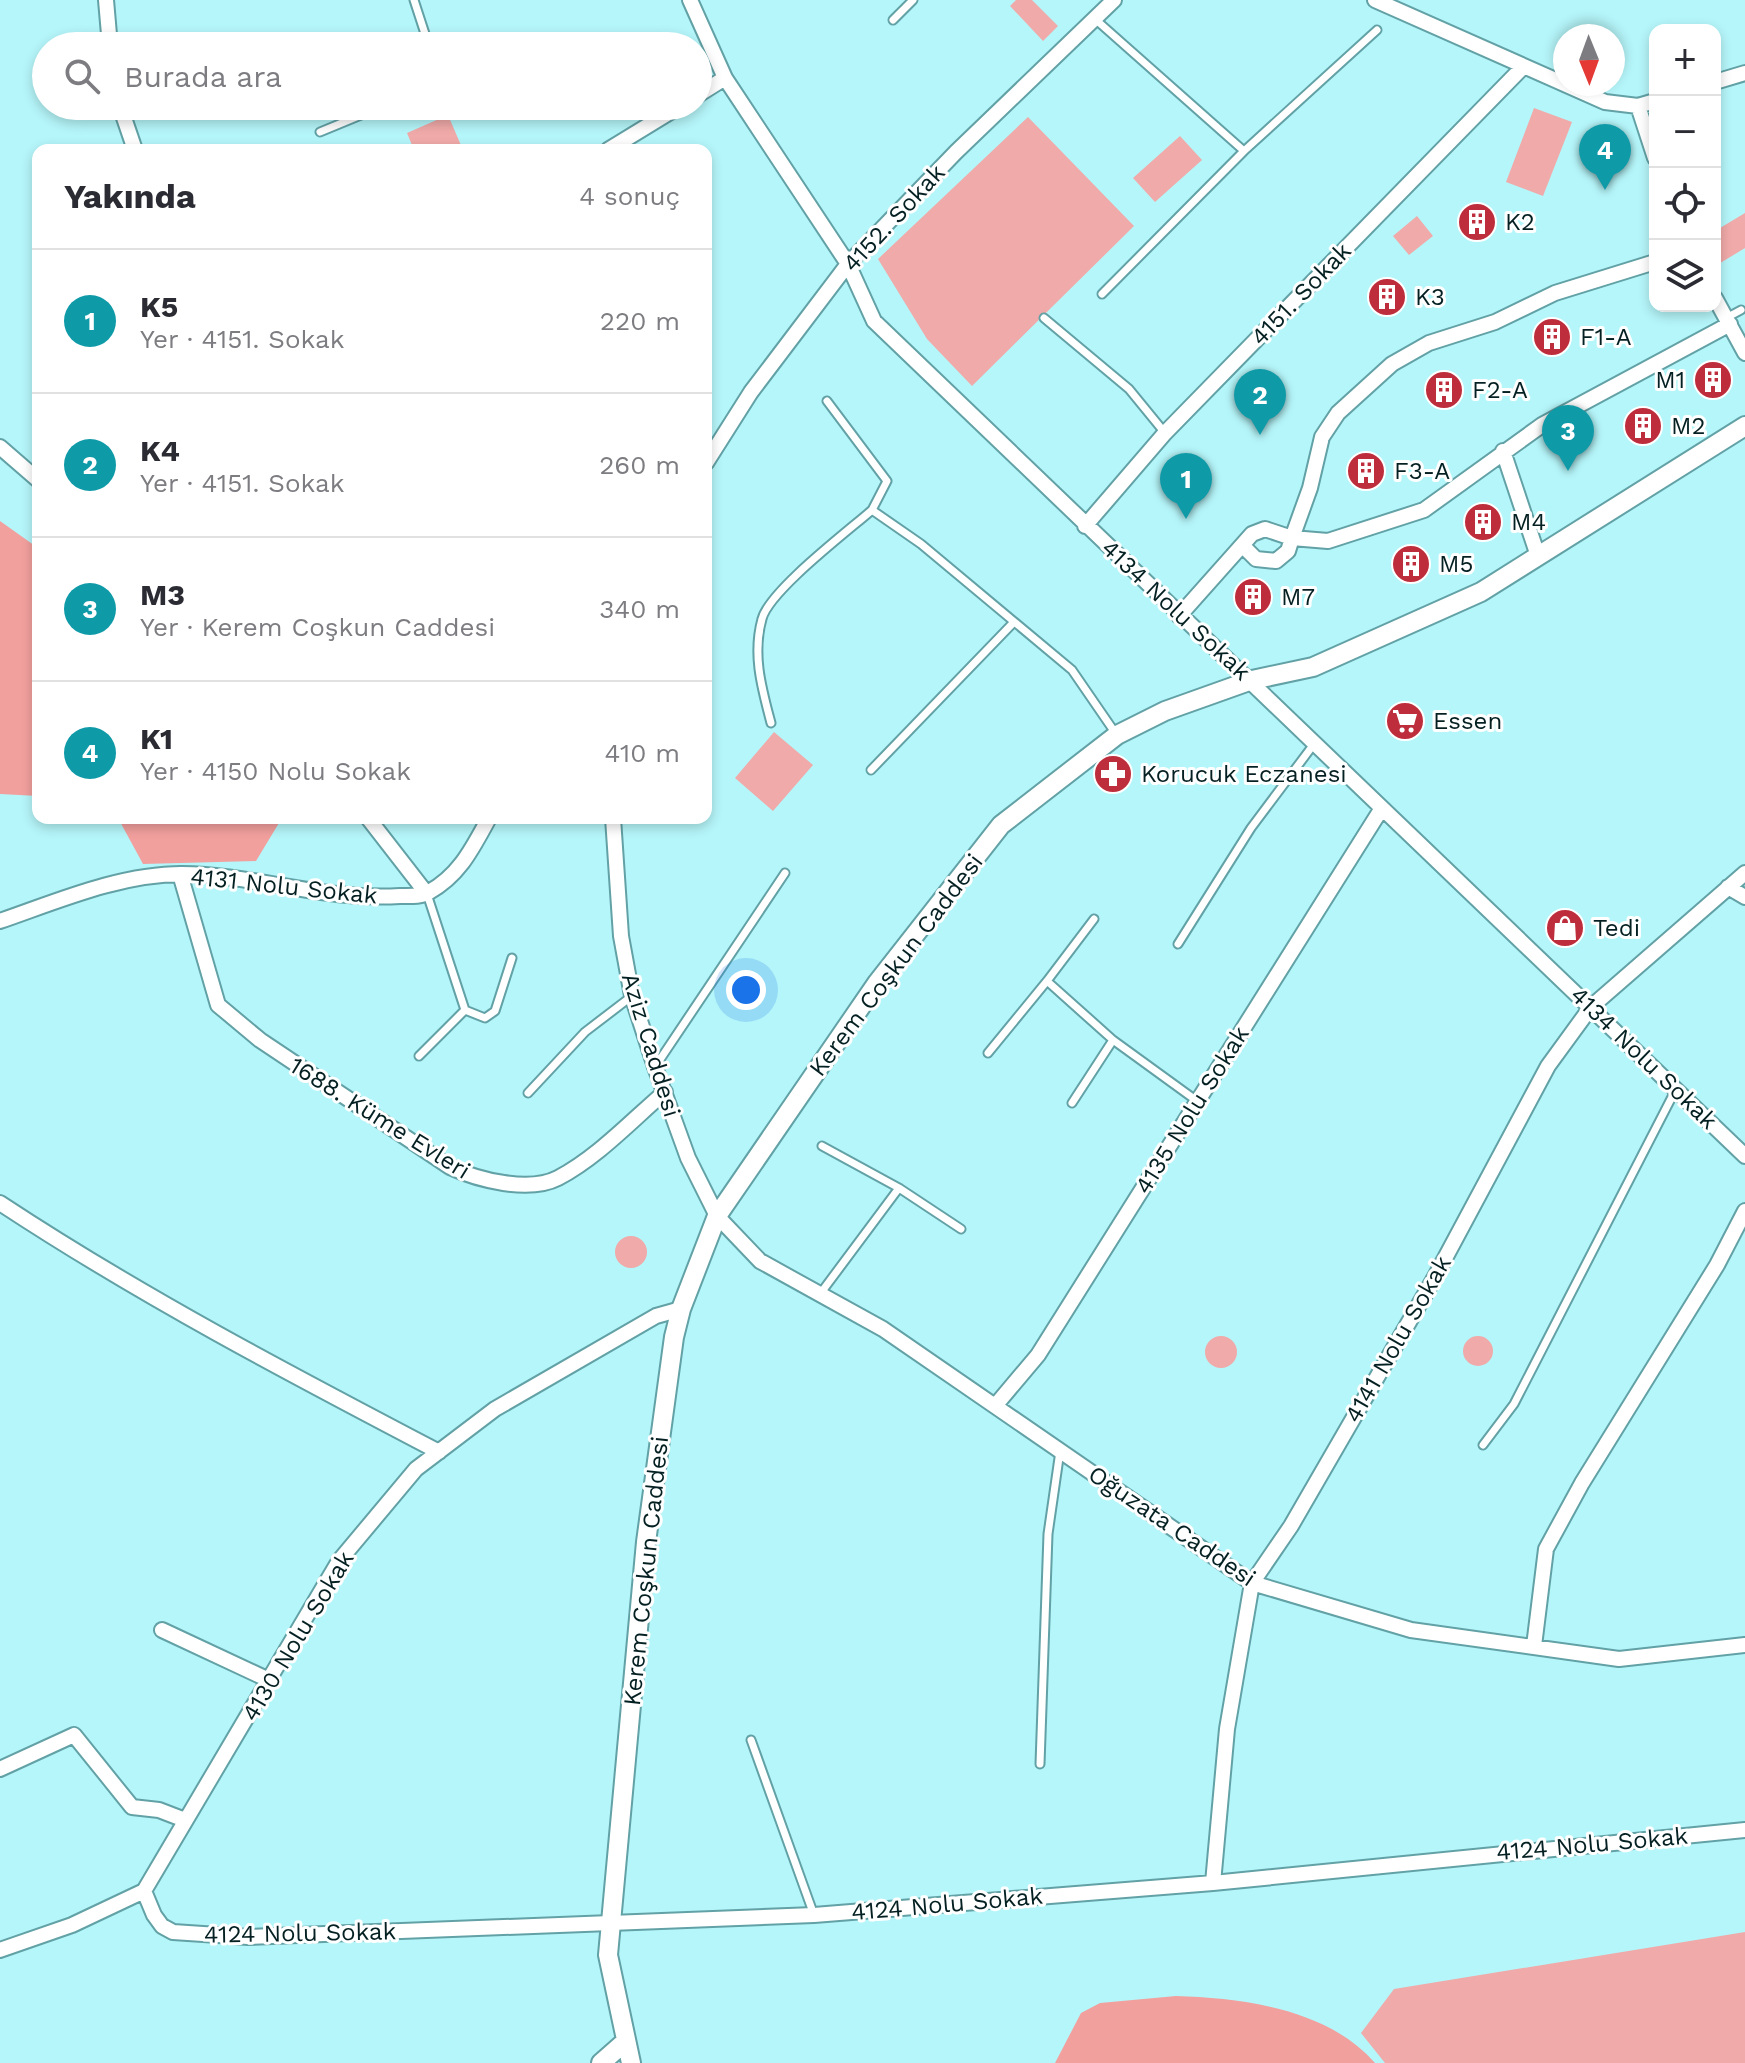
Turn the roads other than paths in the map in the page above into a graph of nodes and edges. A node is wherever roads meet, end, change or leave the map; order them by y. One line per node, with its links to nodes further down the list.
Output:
1 (106, 0): 10 (street)
2 (414, 0): 11 (lane)
3 (690, 0): 12 (street, 4134 Nolu Sokak)
4 (913, 0): 8 (lane)
5 (1114, 0): 7 (street, 4152. Sokak)
6 (1375, 0): 14 (street)
7 (1095, 19): 28 (lane); 29 (street, 4152. Sokak)
8 (893, 20)
9 (1377, 30): 28 (lane)
10 (109, 32)
11 (424, 32)
12 (704, 32)
13 (712, 49): 16 (street, 4134 Nolu Sokak)
14 (1522, 68): 20 (street); 39 (street, 4151. Sokak)
15 (1745, 73): 17 (street)
16 (725, 78): 18 (street); 29 (street, 4134 Nolu Sokak)
17 (1721, 80)
18 (712, 86)
19 (1649, 103): 20 (street)
20 (1638, 106): 25 (street)
21 (125, 120): 26 (street)
22 (349, 120): 24 (lane)
23 (657, 120): 27 (street)
24 (320, 132)
25 (1649, 140)
26 (133, 144)
27 (618, 144)
28 (1244, 151): 31 (lane)
29 (848, 264): 42 (street, 4152. Sokak); 45 (street, 4134 Nolu Sokak)
30 (1649, 264): 46 (street)
31 (1102, 294)
32 (1721, 309): 35 (street)
33 (1741, 310): 35 (lane)
34 (1044, 318): 39 (lane)
35 (1728, 321): 36 (street); 41 (street)
36 (1745, 353)
37 (827, 401): 44 (lane)
38 (1745, 426): 48 (street, Kerem Coşkun Caddesi)
39 (1165, 433): 45 (street, 4151. Sokak)
40 (0, 447): 43 (street)
41 (1503, 451): 46 (street); 48 (street)
42 (712, 454)
43 (32, 475)
44 (872, 510): 50 (lane); 52 (lane)
45 (1085, 526): 49 (street, 4134 Nolu Sokak)
46 (1292, 538): 47 (street); 47 (street)
47 (1244, 547): 49 (street)
48 (1538, 556): 51 (street, Kerem Coşkun Caddesi)
49 (1179, 616): 51 (street, 4134 Nolu Sokak)
50 (1014, 622): 53 (lane); 55 (lane)
51 (1252, 680): 53 (street, Kerem Coşkun Caddesi); 54 (street, 4134 Nolu Sokak)
52 (771, 723)
53 (1117, 735): 88 (street, Kerem Coşkun Caddesi)
54 (1314, 744): 56 (street, 4134 Nolu Sokak); 68 (lane)
55 (871, 770)
56 (1382, 808): 72 (street, 4134 Nolu Sokak); 81 (street, 4135 Nolu Sokak)
57 (373, 824): 64 (street)
58 (486, 824): 64 (street)
59 (613, 824): 71 (street, Aziz Caddesi)
60 (785, 873): 77 (lane)
61 (1745, 873): 63 (street, 4141 Nolu Sokak)
62 (180, 874): 64 (street, 4131 Nolu Sokak); 67 (street, 4131 Nolu Sokak); 79 (street, 1688. Küme Evleri)
63 (1728, 887): 65 (street); 72 (street, 4141 Nolu Sokak)
64 (427, 894): 73 (lane)
65 (1745, 897)
66 (1094, 919): 70 (lane)
67 (0, 921)
68 (1178, 944)
69 (512, 958): 73 (lane)
70 (1047, 981): 74 (lane); 75 (lane)
71 (632, 996): 77 (street, Aziz Caddesi); 80 (lane)
72 (1591, 1007): 78 (street, 4134 Nolu Sokak); 96 (street, 4141 Nolu Sokak)
73 (465, 1010): 76 (lane)
74 (1113, 1040): 81 (lane); 82 (lane)
75 (988, 1053)
76 (419, 1056)
77 (655, 1067): 79 (street, Aziz Caddesi)
78 (1676, 1089): 84 (street, 4134 Nolu Sokak); 93 (lane)
79 (665, 1092): 88 (street, Aziz Caddesi)
80 (528, 1093)
81 (1197, 1101): 92 (street, 4135 Nolu Sokak)
82 (1072, 1103)
83 (822, 1146): 85 (lane)
84 (1745, 1156)
85 (899, 1188): 89 (lane); 90 (lane)
86 (0, 1203): 95 (street)
87 (1745, 1211): 99 (street)
88 (717, 1216): 90 (street, Oğuzata Caddesi); 91 (street, Kerem Coşkun Caddesi)
89 (961, 1229)
90 (820, 1294): 92 (street, Oğuzata Caddesi)
91 (681, 1309): 95 (street, 4130 Nolu Sokak); 109 (street, Kerem Coşkun Caddesi)
92 (995, 1406): 94 (street, Oğuzata Caddesi)
93 (1483, 1445)
94 (1060, 1451): 96 (street, Oğuzata Caddesi); 102 (lane)
95 (439, 1452): 100 (street, 4130 Nolu Sokak)
96 (1252, 1583): 99 (street, Oğuzata Caddesi); 106 (street, 4141 Nolu Sokak)
97 (162, 1630): 100 (street)
98 (1745, 1645): 99 (street, Oğuzata Caddesi)
99 (1534, 1646)
100 (269, 1680): 104 (street, 4130 Nolu Sokak)
101 (751, 1740): 108 (lane)
102 (1040, 1764)
103 (0, 1769): 104 (street)
104 (185, 1820): 107 (street, 4130 Nolu Sokak)
105 (1745, 1830): 106 (street, 4124 Nolu Sokak)
106 (1213, 1883): 108 (street, 4124 Nolu Sokak)
107 (144, 1891): 109 (street, 4124 Nolu Sokak); 110 (street)
108 (814, 1915): 109 (street, 4124 Nolu Sokak)
109 (611, 1923): 111 (street, Kerem Coşkun Caddesi)
110 (0, 1950)
111 (626, 2041): 112 (street); 113 (street, Kerem Coşkun Caddesi)
112 (601, 2063)
113 (631, 2063)

